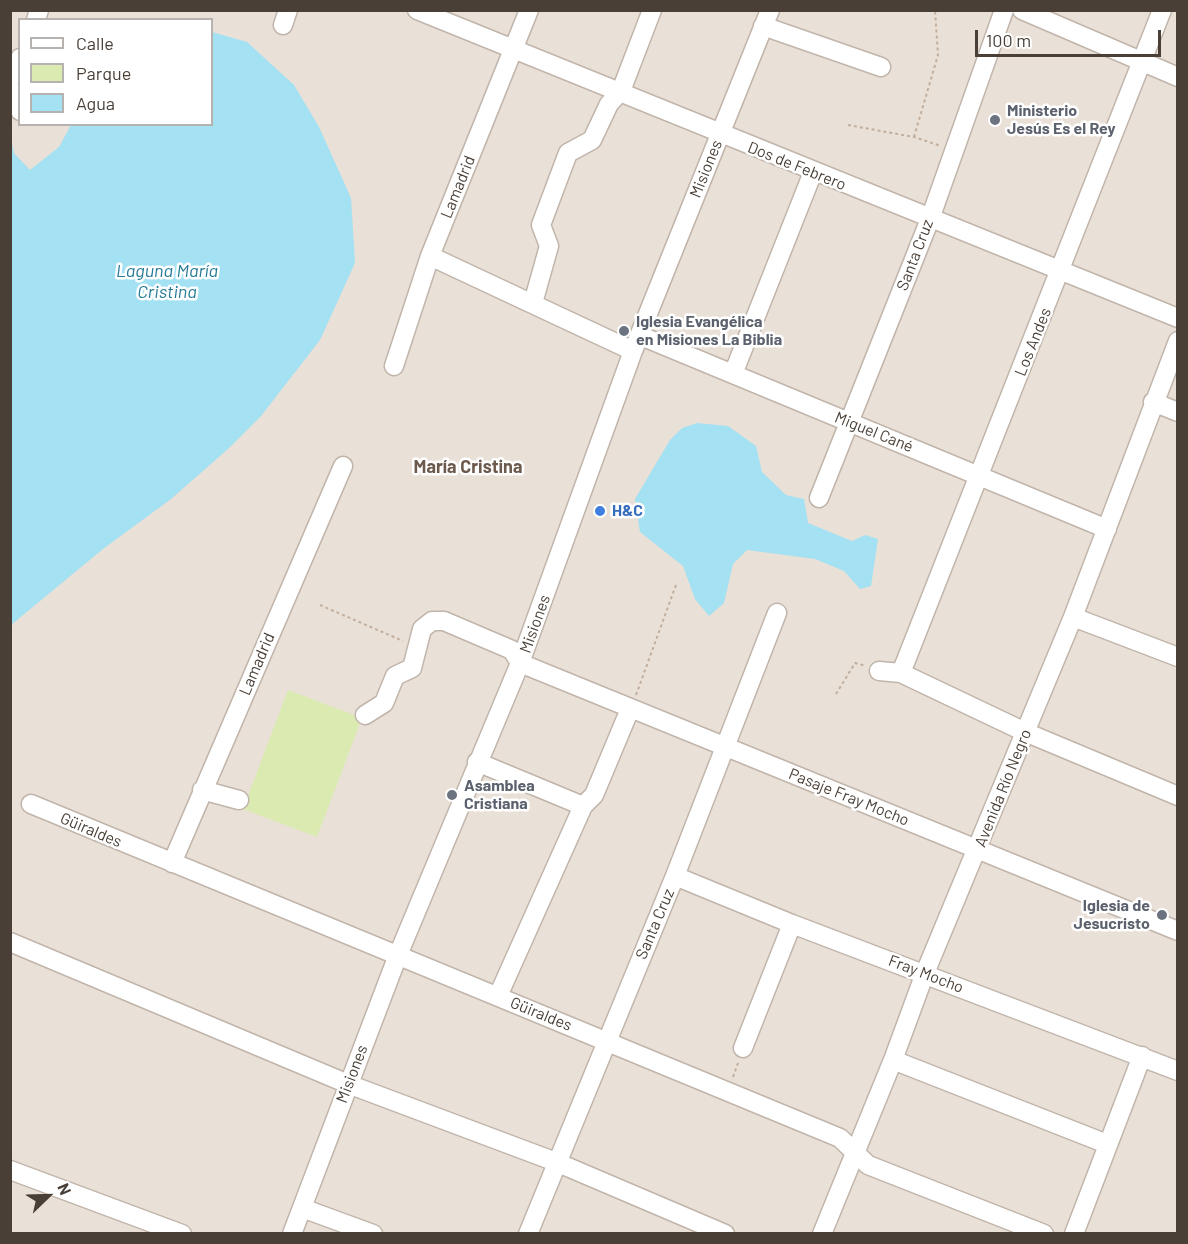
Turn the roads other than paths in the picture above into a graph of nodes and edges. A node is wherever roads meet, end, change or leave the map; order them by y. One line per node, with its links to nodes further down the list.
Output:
1 (417, 10): 8 (street, Dos de Febrero)
2 (529, 10): 8 (street, Lamadrid)
3 (652, 10): 15 (street)
4 (1004, 10): 19 (street, Santa Cruz)
5 (1022, 10): 10 (street)
6 (1162, 10): 10 (street, Los Andes)
7 (766, 18): 11 (street); 17 (street, Misiones)
8 (512, 51): 15 (street, Dos de Febrero); 20 (street, Lamadrid)
9 (18, 62): 13 (street)
10 (1142, 62): 12 (street); 21 (street, Los Andes)
11 (881, 67)
12 (1178, 77)
13 (10, 79)
14 (10, 88): 16 (street)
15 (621, 91): 17 (street, Dos de Febrero); 22 (street)
16 (18, 106)
17 (720, 135): 18 (street, Dos de Febrero); 25 (street, Misiones)
18 (813, 172): 19 (street, Dos de Febrero); 27 (street)
19 (930, 219): 21 (street, Dos de Febrero); 30 (street, Santa Cruz)
20 (430, 256): 22 (street, Miguel Cané); 26 (street, Lamadrid)
21 (1061, 272): 23 (street, Dos de Febrero); 32 (street, Los Andes)
22 (533, 303): 25 (street, Miguel Cané)
23 (1178, 318)
24 (1178, 341): 28 (street, Avenida Río Negro)
25 (637, 343): 27 (street, Miguel Cané); 38 (street, Misiones)
26 (394, 366)
27 (733, 374): 30 (street, Miguel Cané)
28 (1153, 402): 29 (street); 34 (street, Avenida Río Negro)
29 (1178, 412)
30 (849, 422): 32 (street, Miguel Cané); 33 (street, Santa Cruz)
31 (343, 466): 46 (street, Lamadrid)
32 (980, 474): 34 (street, Miguel Cané); 40 (street, Los Andes)
33 (819, 498)
34 (1107, 529): 36 (street, Avenida Río Negro)
35 (777, 613): 44 (street, Santa Cruz)
36 (1073, 617): 37 (street); 43 (street, Avenida Río Negro)
37 (1178, 657)
38 (520, 663): 41 (street, Pasaje Fray Mocho); 42 (street, Pasaje Fray Mocho); 45 (street, Misiones)
39 (879, 671): 40 (street)
40 (901, 673): 43 (street)
41 (630, 709): 44 (street, Pasaje Fray Mocho); 50 (street)
42 (365, 715)
43 (1025, 732): 47 (street); 51 (street, Avenida Río Negro)
44 (723, 747): 51 (street, Pasaje Fray Mocho); 53 (street, Santa Cruz)
45 (477, 762): 50 (street); 57 (street, Misiones)
46 (202, 790): 48 (street); 52 (street, Lamadrid)
47 (1178, 796)
48 (239, 800)
49 (31, 804): 52 (street, Güiraldes)
50 (583, 806): 59 (street)
51 (978, 849): 55 (street, Pasaje Fray Mocho); 58 (street, Avenida Río Negro)
52 (172, 864): 57 (street, Güiraldes)
53 (675, 876): 54 (street, Fray Mocho); 60 (street, Santa Cruz)
54 (792, 924): 58 (street, Fray Mocho); 61 (street)
55 (1178, 931)
56 (10, 942): 65 (street)
57 (398, 955): 59 (street, Güiraldes); 65 (street, Misiones)
58 (925, 973): 62 (street, Fray Mocho); 63 (street, Avenida Río Negro)
59 (498, 996): 60 (street, Güiraldes)
60 (606, 1041): 67 (street, Güiraldes); 68 (street, Santa Cruz)
61 (743, 1048)
62 (1142, 1056): 64 (street, Fray Mocho); 66 (street)
63 (893, 1060): 66 (street); 67 (street, Avenida Río Negro)
64 (1178, 1071)
65 (348, 1084): 68 (street); 70 (street, Misiones)
66 (1107, 1144): 78 (street)
67 (855, 1152): 76 (street, Avenida Río Negro); 77 (street, Güiraldes)
68 (556, 1162): 74 (street, Santa Cruz); 75 (street)
69 (10, 1170): 71 (street)
70 (302, 1208): 72 (street, Misiones); 73 (street)
71 (183, 1233)
72 (292, 1233)
73 (372, 1233)
74 (528, 1233)
75 (725, 1233)
76 (822, 1233)
77 (1044, 1233)
78 (1074, 1233)

